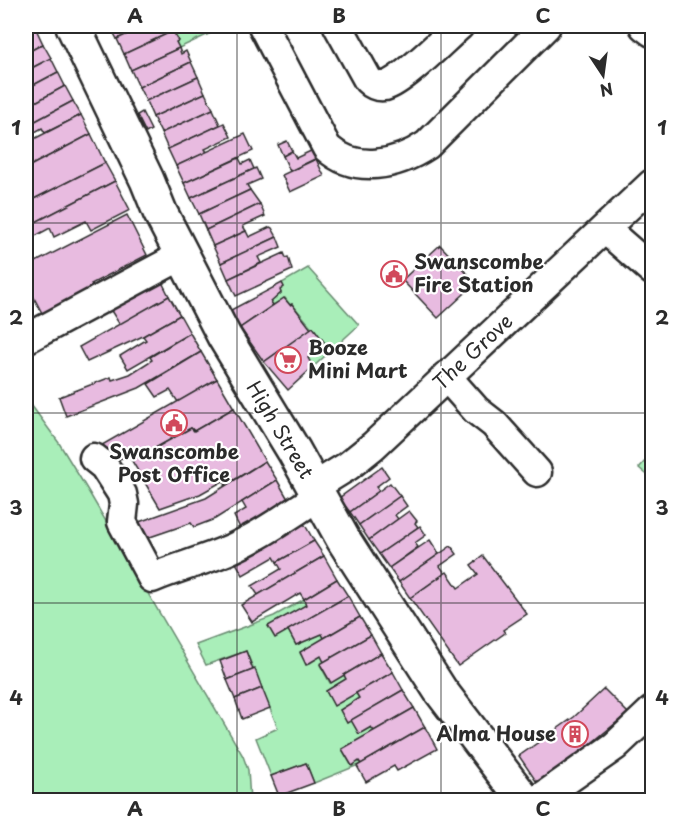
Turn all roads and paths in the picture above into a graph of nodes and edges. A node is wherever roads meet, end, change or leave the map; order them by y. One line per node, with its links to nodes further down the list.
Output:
1 (263, 26): 4 (street)
2 (338, 26): 3 (street)
3 (459, 26)
4 (546, 26)
5 (644, 26): 7 (street)
6 (72, 29): 10 (main road, High Street)
7 (652, 32)
8 (652, 184): 9 (street, The Grove)
9 (605, 229): 11 (street); 13 (street, The Grove)
10 (183, 255): 12 (street); 16 (main road, High Street)
11 (652, 270)
12 (26, 339)
13 (446, 376): 15 (street); 16 (street, The Grove)
14 (94, 458): 16 (street, The Grove)
15 (537, 472)
16 (316, 492): 18 (main road, High Street)
17 (652, 711): 19 (street)
18 (524, 801)
19 (538, 801)

